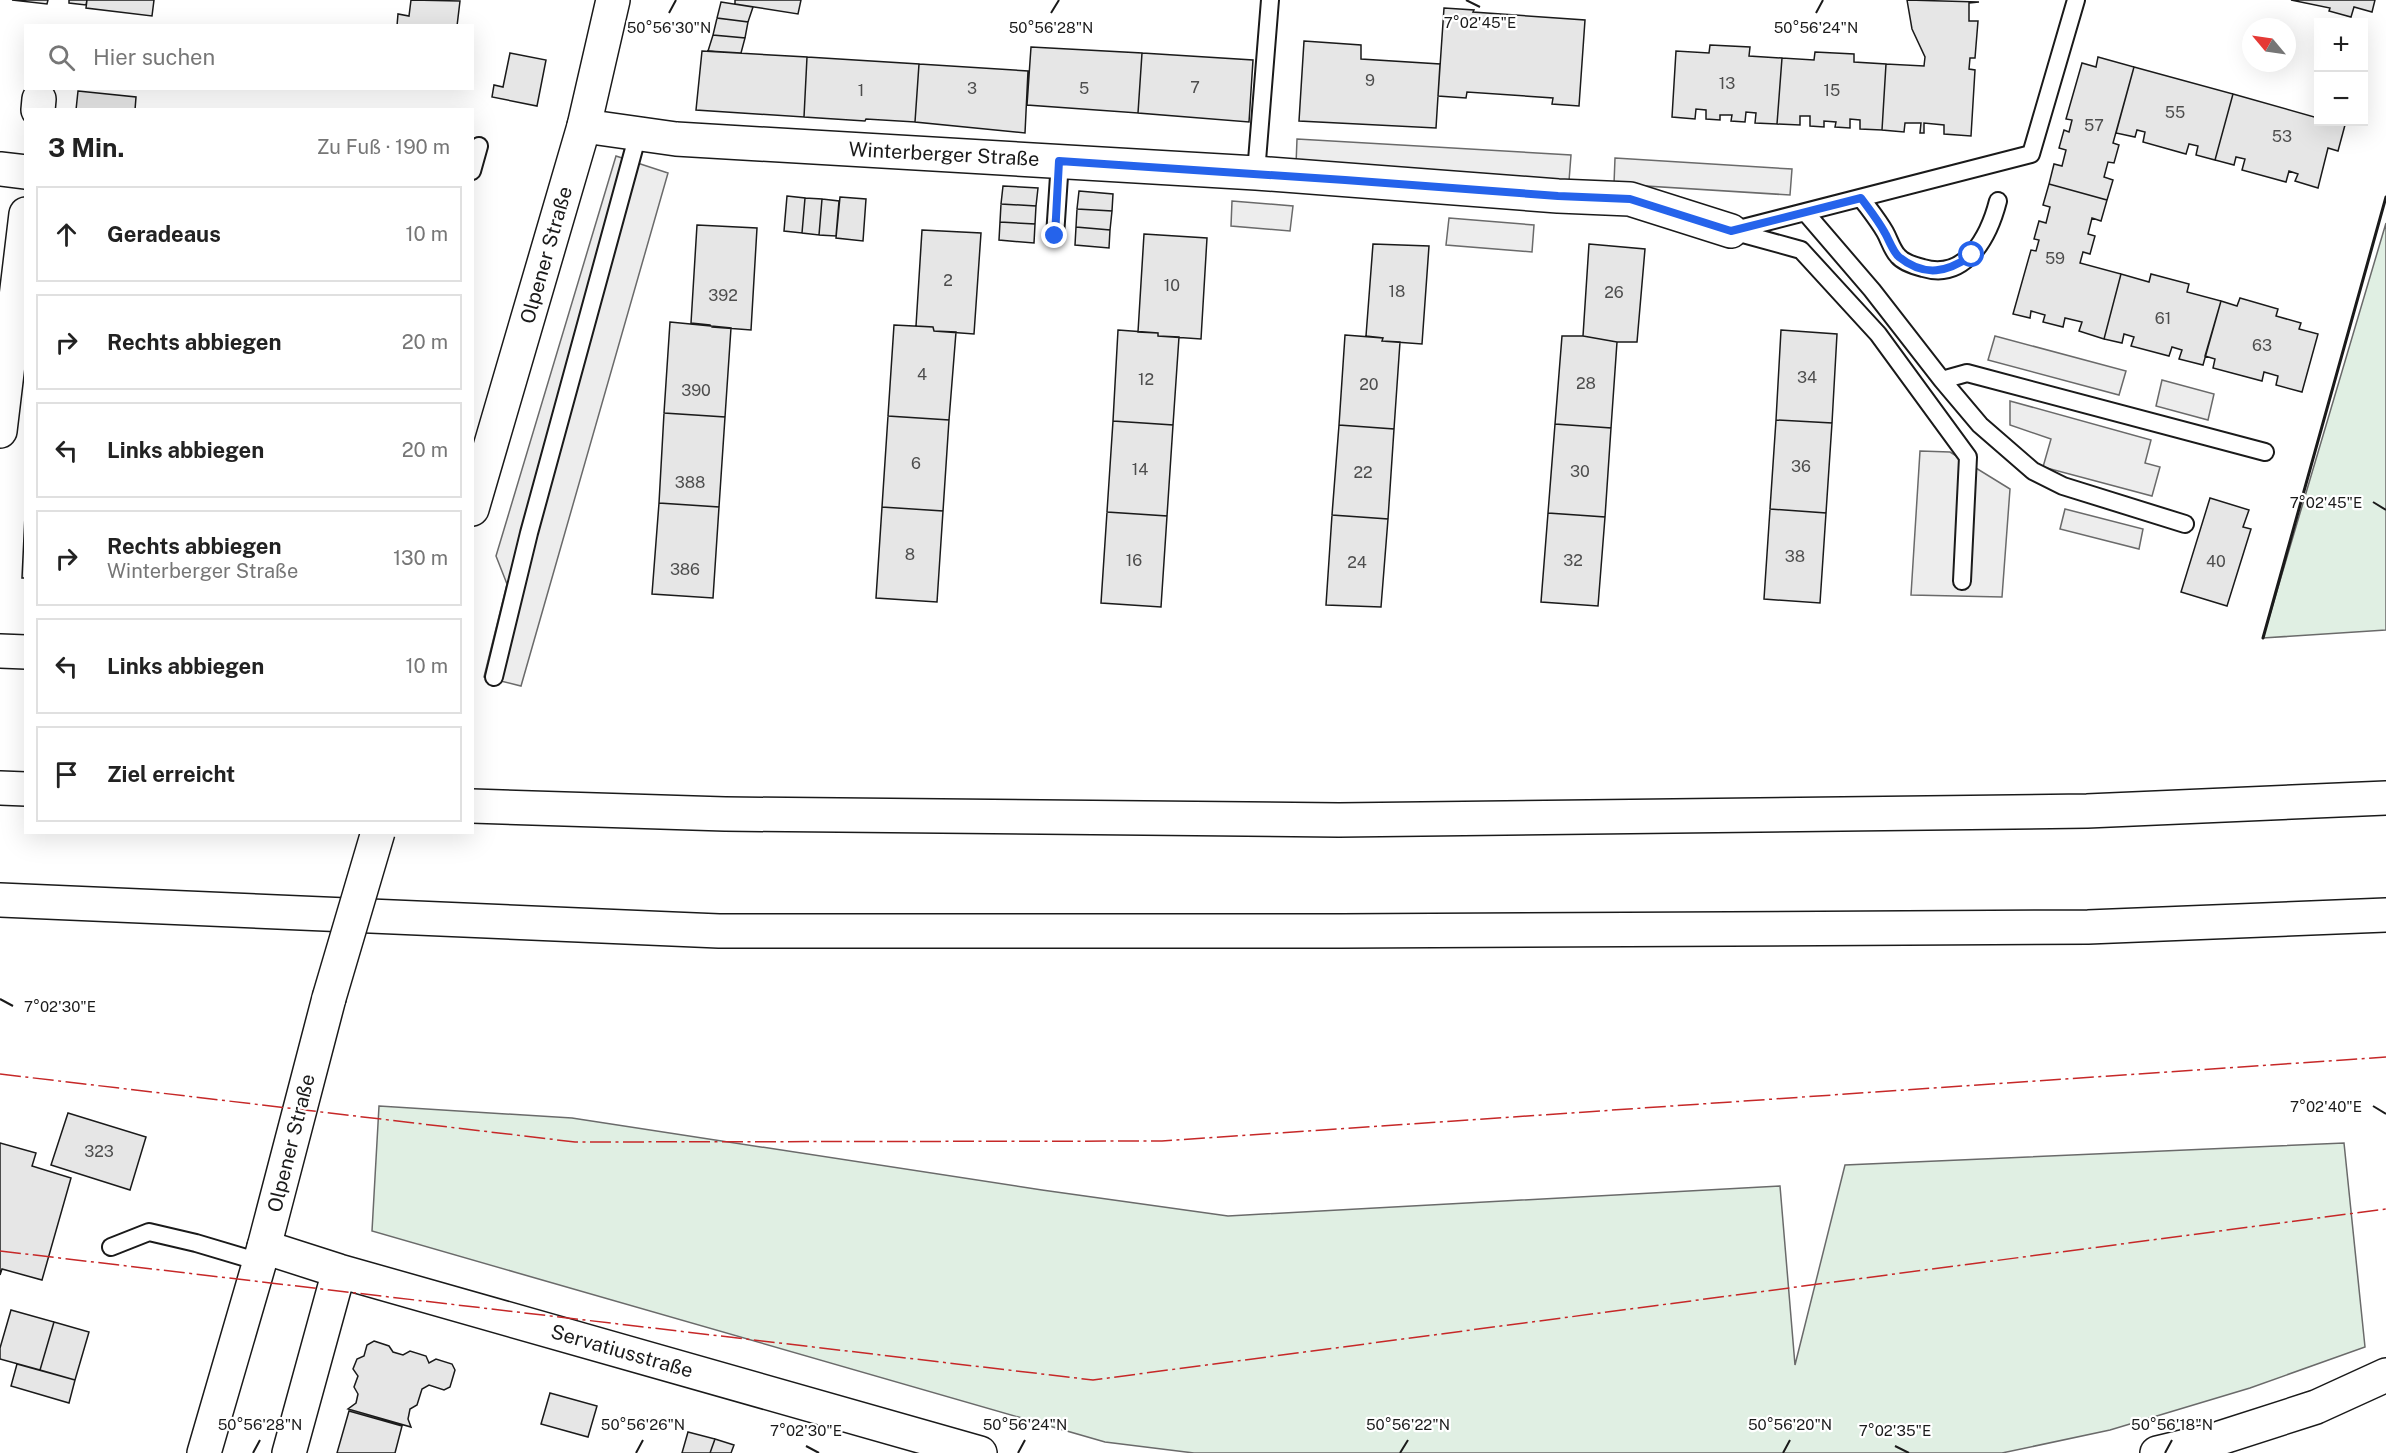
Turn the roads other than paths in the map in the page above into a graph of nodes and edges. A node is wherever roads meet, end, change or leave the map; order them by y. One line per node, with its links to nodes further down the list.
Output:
1 (613, 0): 4 (main road, Olpener Straße)
2 (1270, 0): 11 (lane)
3 (2076, 0): 12 (lane)
4 (584, 126): 5 (main road, Winterberger Straße); 21 (main road, Olpener Straße)
5 (638, 134): 7 (main road, Winterberger Straße); 26 (lane)
6 (479, 146): 8 (lane)
7 (1059, 161): 11 (main road, Winterberger Straße); 17 (lane)
8 (474, 164)
9 (0, 169): 10 (main road)
10 (24, 172)
11 (1256, 173): 16 (main road, Winterberger Straße)
12 (1861, 198): 13 (lane); 14 (lane)
13 (1998, 201)
14 (1805, 212): 16 (lane); 18 (lane)
15 (24, 231): 19 (main road)
16 (1731, 231): 23 (lane)
17 (1055, 236)
18 (1942, 380): 20 (lane); 22 (lane)
19 (0, 431)
20 (2265, 452)
21 (474, 502)
22 (2185, 524)
23 (1962, 581)
24 (0, 651): 25 (main road)
25 (24, 652)
26 (494, 677)
27 (0, 788): 28 (main road)
28 (24, 789)
29 (2386, 798): 30 (main road)
30 (474, 806)
31 (377, 834): 35 (main road, Olpener Straße, bridge)
32 (0, 900): 33 (main road)
33 (2386, 915)
34 (111, 1247): 35 (lane)
35 (262, 1255): 36 (main road, Servatiusstraße); 38 (main road, Olpener Straße)
36 (339, 1271): 39 (main road); 40 (main road, Servatiusstraße)
37 (2386, 1375): 41 (main road)
38 (204, 1453)
39 (289, 1453)
40 (980, 1453)
41 (2157, 1453)

